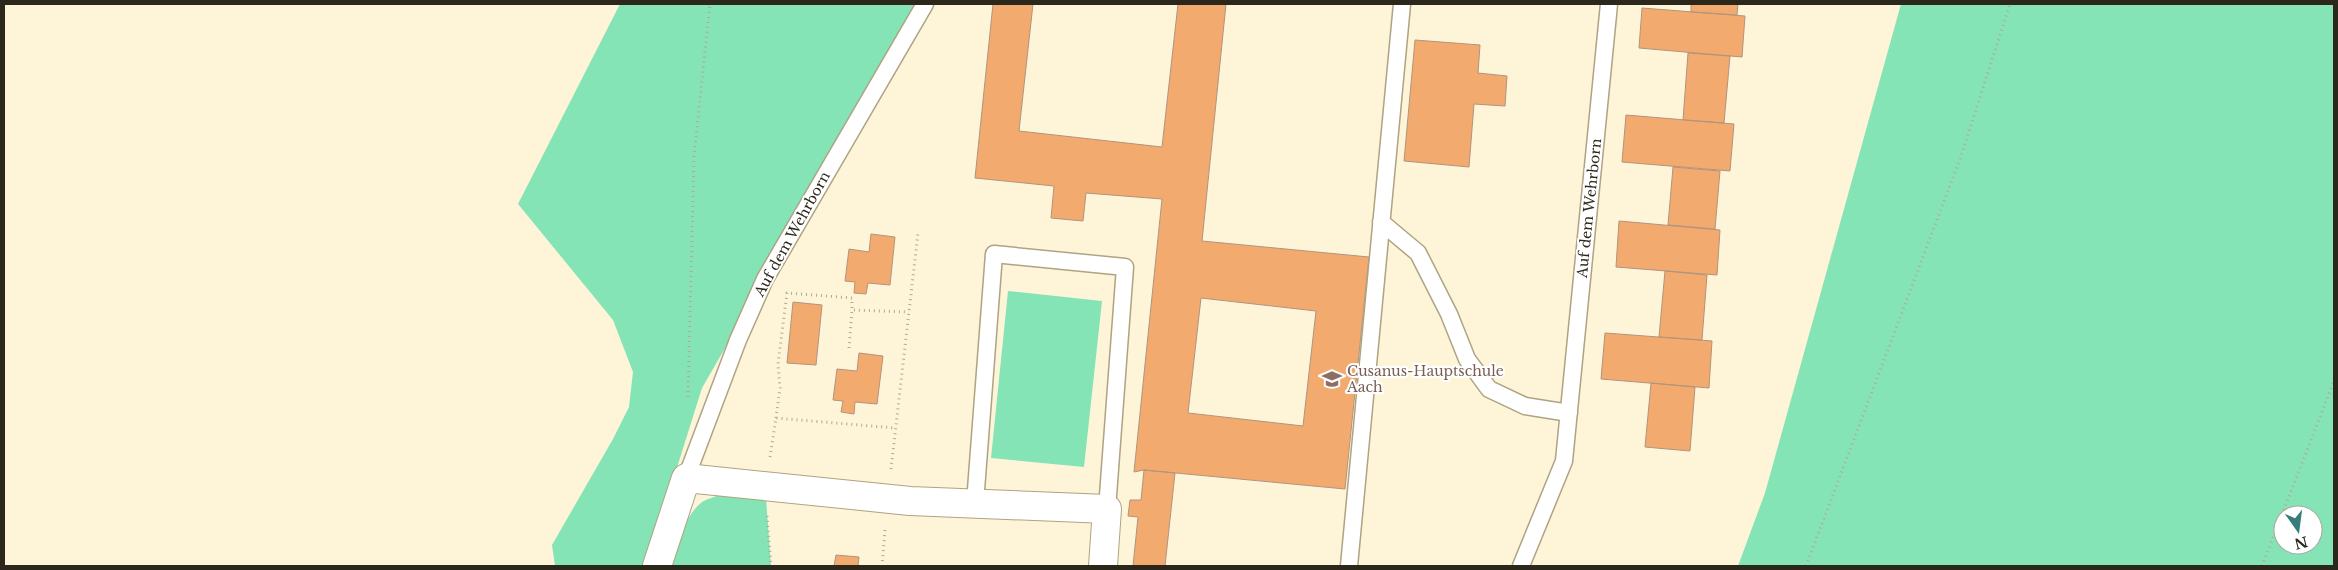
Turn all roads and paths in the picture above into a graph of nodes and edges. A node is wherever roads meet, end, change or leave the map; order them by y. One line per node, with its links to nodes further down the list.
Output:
1 (710, 4): 12 (path)
2 (925, 4): 16 (lane, Auf dem Wehrborn)
3 (1402, 4): 6 (lane)
4 (1609, 4): 13 (lane, Auf dem Wehrborn)
5 (2010, 4): 23 (path)
6 (1381, 222): 13 (lane); 21 (lane)
7 (918, 233): 9 (path)
8 (852, 310): 9 (path); 10 (path); 14 (path)
9 (909, 312): 15 (path)
10 (849, 348)
11 (2334, 381): 24 (path)
12 (688, 400)
13 (1569, 413): 22 (lane, Auf dem Wehrborn)
14 (776, 418)
15 (895, 428)
16 (686, 478): 17 (street); 19 (street, Auf dem Wehrborn)
17 (975, 503): 18 (street); 18 (lane)
18 (1107, 509): 20 (street)
19 (657, 566)
20 (1103, 566)
21 (1349, 566)
22 (1521, 566)
23 (1806, 566)
24 (2262, 566)

